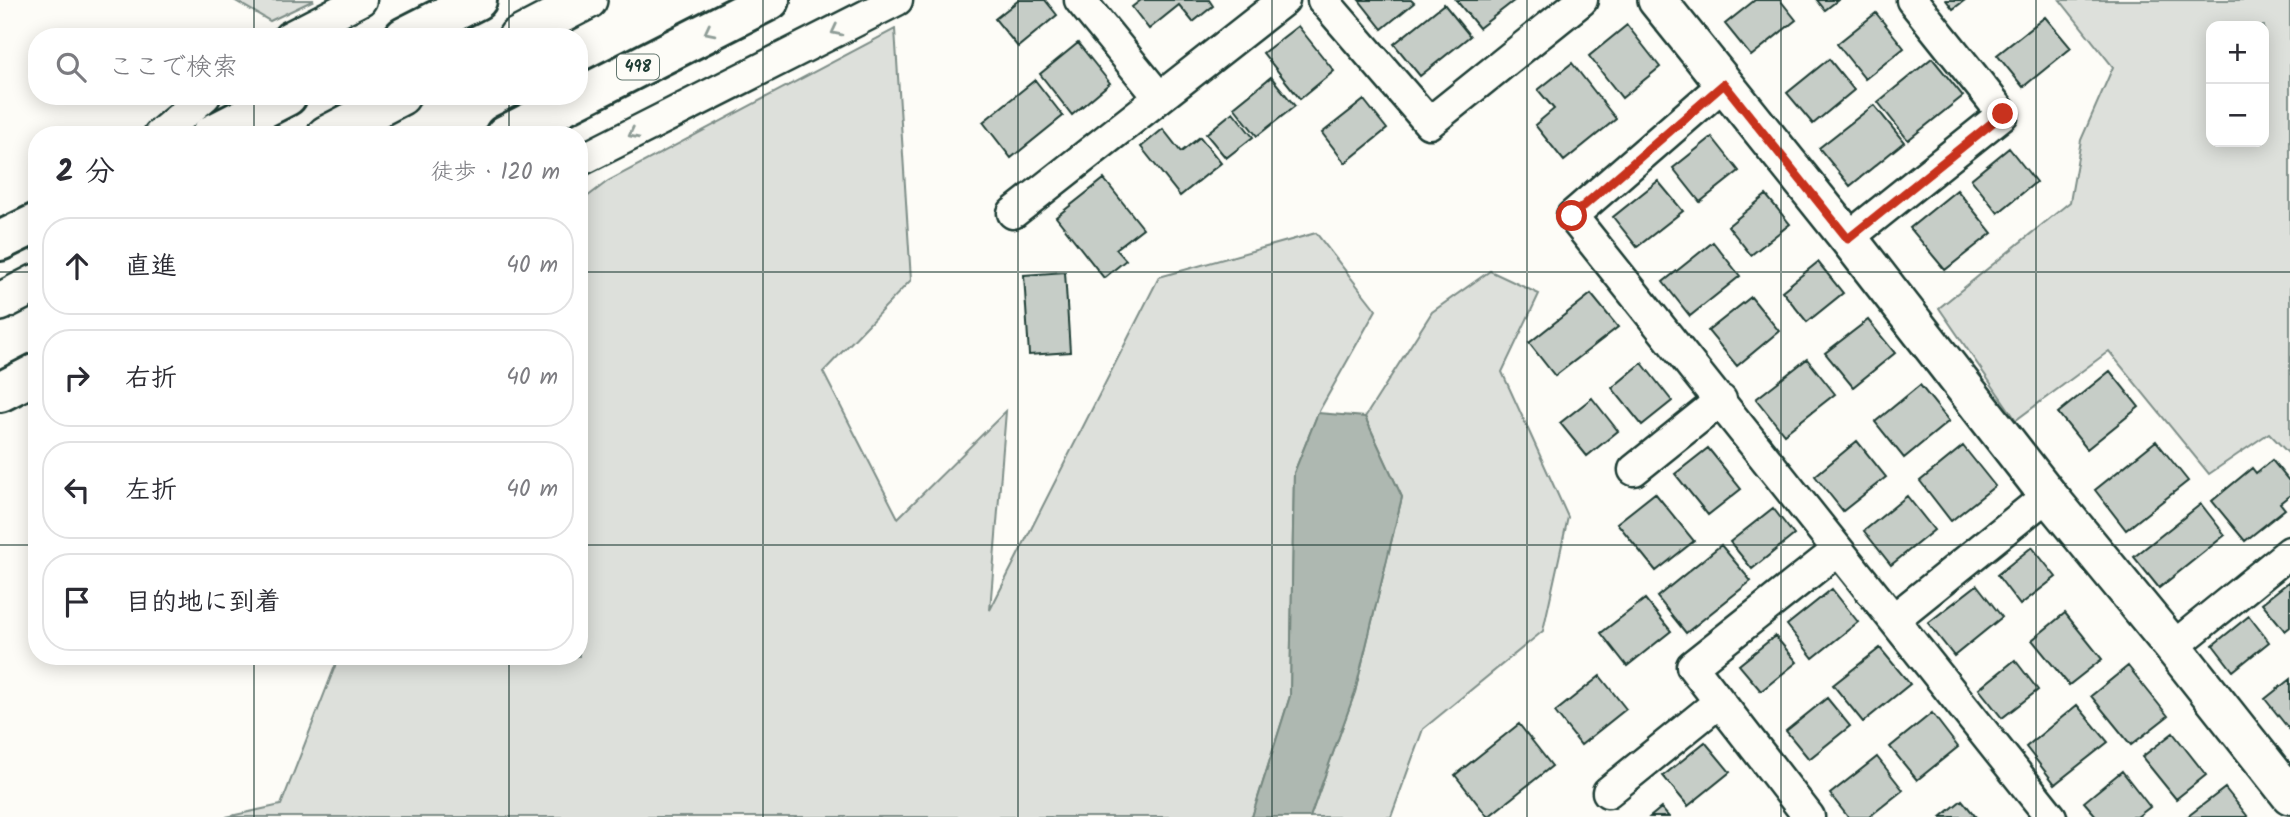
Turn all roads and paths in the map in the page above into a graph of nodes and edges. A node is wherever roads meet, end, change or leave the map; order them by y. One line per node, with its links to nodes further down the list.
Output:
1 (361, 0): 12 (street)
2 (477, 0): 13 (highway)
3 (588, 0): 14 (street)
4 (770, 0): 16 (highway, 498, one-way to 16)
5 (897, 0): 26 (street, one-way to 26)
6 (1080, 0): 17 (street)
7 (1284, 0): 17 (street)
8 (1323, 0): 9 (street)
9 (1582, 0)
10 (1657, 0): 15 (street)
11 (1912, 0): 29 (street)
12 (307, 28)
13 (422, 28)
14 (534, 28)
15 (1724, 84): 29 (street); 35 (street)
16 (588, 93)
17 (1159, 97): 27 (street)
18 (194, 105): 22 (street)
19 (269, 105): 23 (highway)
20 (384, 105): 24 (street)
21 (564, 105): 25 (highway, 498, one-way to 25)
22 (170, 126)
23 (229, 126)
24 (343, 126)
25 (523, 126)
26 (588, 156)
27 (1013, 213)
28 (28, 227): 30 (highway)
29 (1848, 239): 37 (street)
30 (0, 241)
31 (28, 288): 32 (street)
32 (0, 302)
33 (28, 378): 34 (highway)
34 (0, 392)
35 (1720, 400): 36 (street); 38 (street)
36 (1634, 470)
37 (2048, 495): 40 (street); 41 (street)
38 (1838, 550): 40 (street); 42 (street)
39 (2290, 552): 41 (street)
40 (1894, 619): 46 (street)
41 (2173, 647): 44 (street)
42 (1719, 702): 43 (street); 45 (street)
43 (1608, 792)
44 (2290, 795)
45 (1809, 817)
46 (2051, 817)

